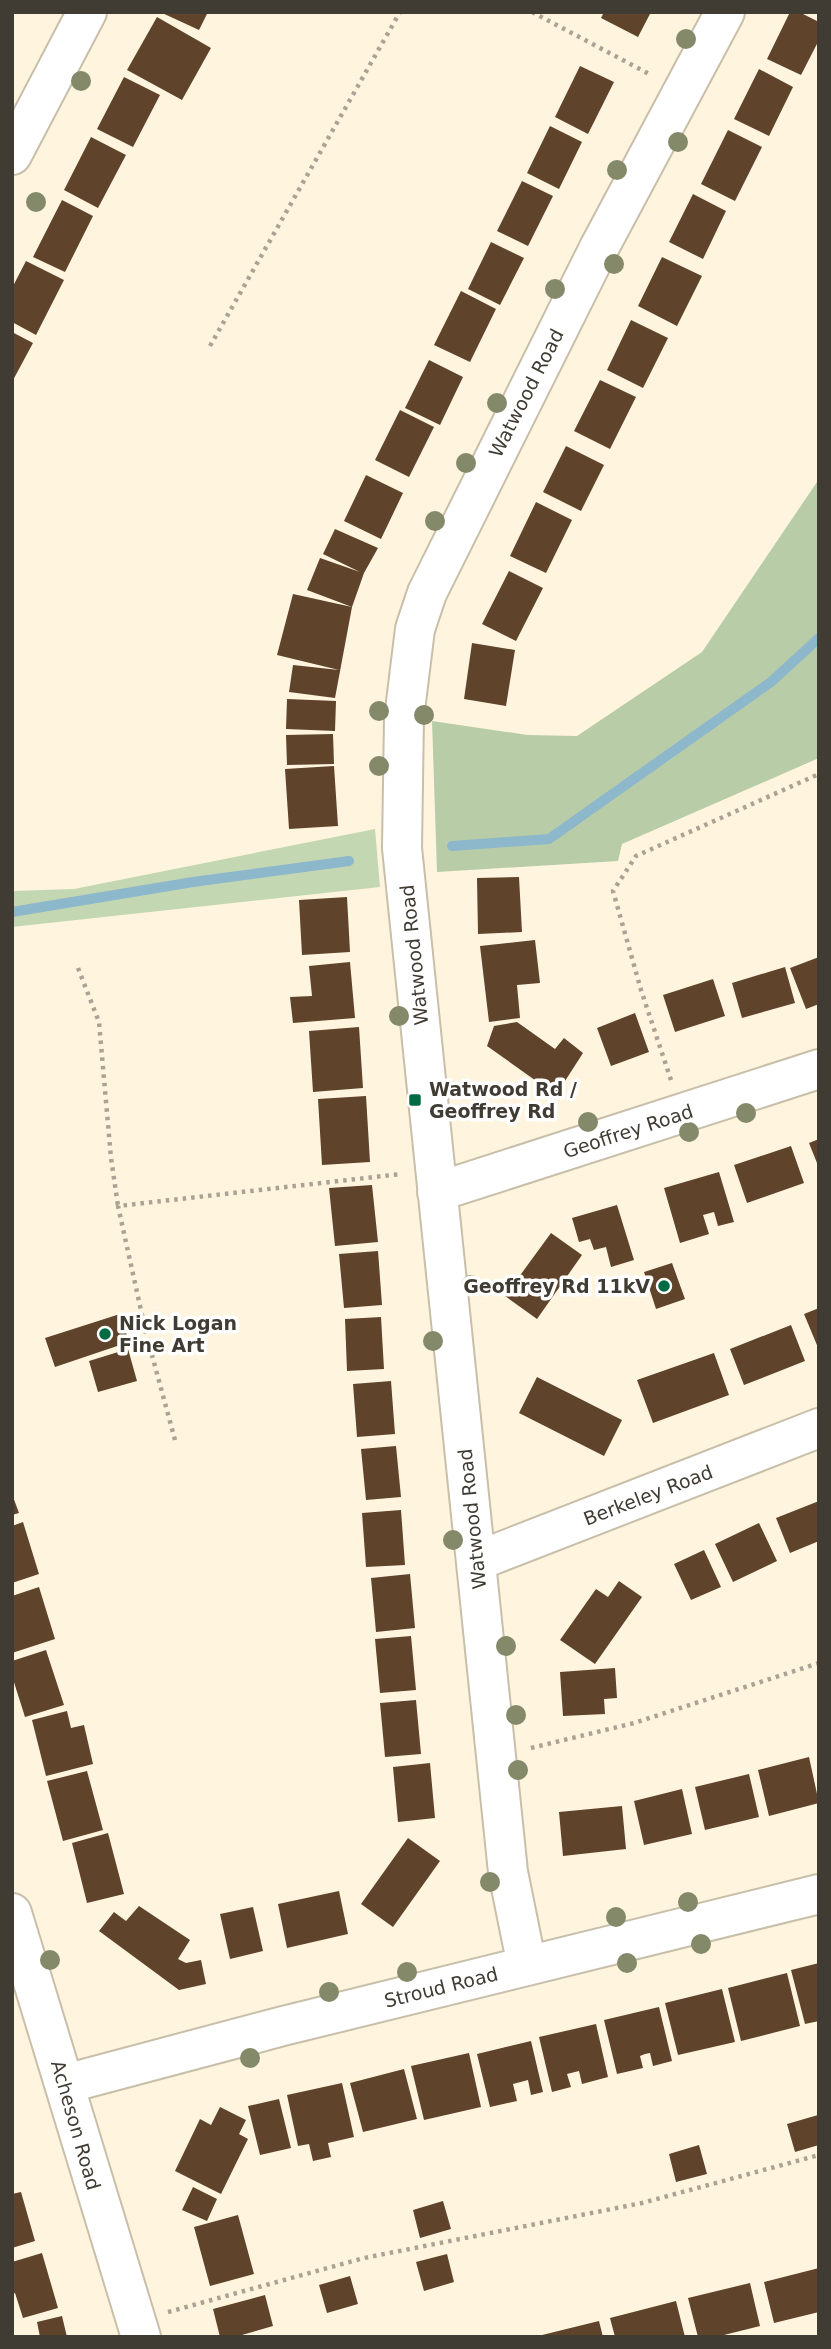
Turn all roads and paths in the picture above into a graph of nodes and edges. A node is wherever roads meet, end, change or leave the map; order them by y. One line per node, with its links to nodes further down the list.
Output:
1 (87, 12): 6 (street)
2 (400, 12): 7 (path)
3 (532, 12): 5 (path)
4 (724, 12): 5 (street, Watwood Road)
5 (682, 92): 12 (street, Watwood Road)
6 (12, 155)
7 (210, 346)
8 (819, 774): 11 (path)
9 (78, 968): 13 (path)
10 (819, 1069): 11 (street, Geoffrey Road)
11 (682, 1113): 12 (street, Geoffrey Road)
12 (437, 1181): 13 (path); 16 (street, Watwood Road)
13 (118, 1206): 15 (path)
14 (819, 1428): 16 (street, Berkeley Road)
15 (176, 1440)
16 (477, 1561): 18 (street, Watwood Road)
17 (819, 1663): 18 (path)
18 (497, 1759): 21 (street, Watwood Road)
19 (819, 1894): 21 (street, Stroud Road)
20 (12, 1913): 22 (street, Acheson Road)
21 (527, 1966): 22 (street, Stroud Road)
22 (65, 2084): 24 (street, Acheson Road)
23 (819, 2155): 24 (path)
24 (152, 2325)

